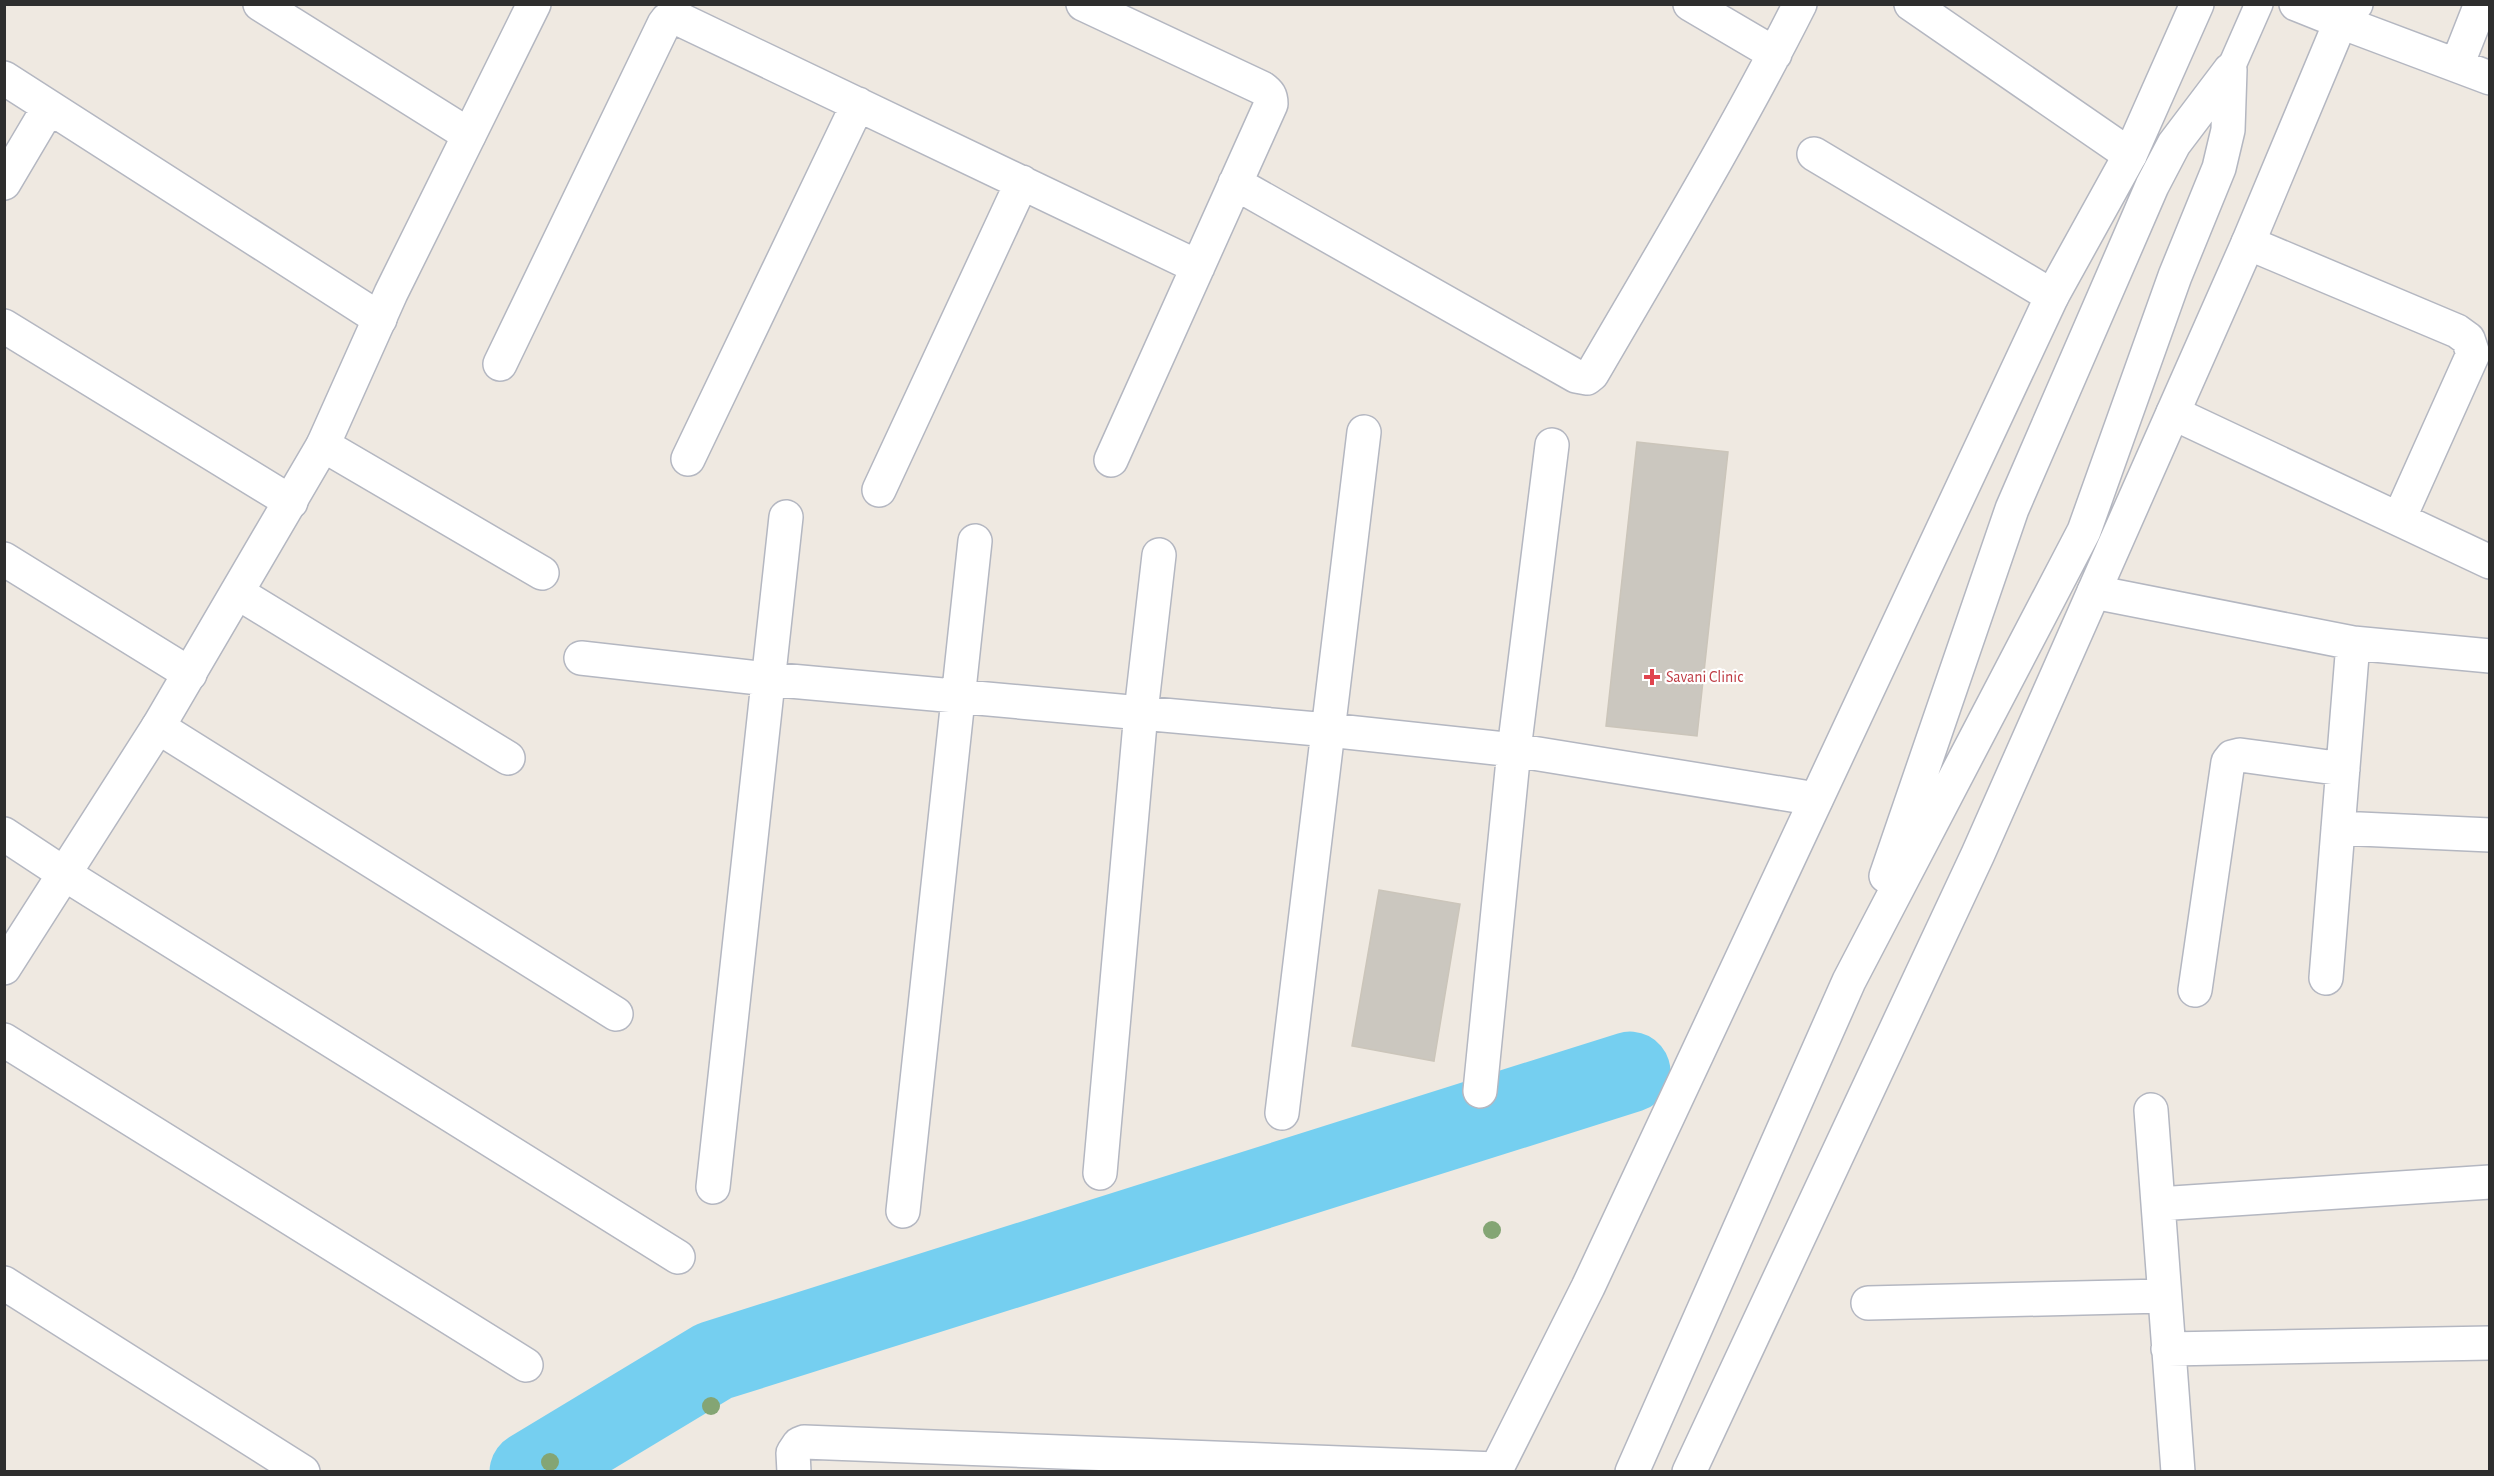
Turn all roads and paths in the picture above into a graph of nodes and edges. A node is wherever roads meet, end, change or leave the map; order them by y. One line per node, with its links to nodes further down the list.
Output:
1 (260, 4): 19 (street)
2 (534, 4): 19 (street)
3 (1083, 4): 24 (street)
4 (1690, 4): 12 (street)
5 (1800, 4): 12 (street)
6 (1911, 4): 21 (street)
7 (2197, 4): 21 (street)
8 (2259, 4): 14 (lane)
9 (2296, 4): 11 (street)
10 (2481, 4): 13 (street)
11 (2348, 10): 13 (street); 25 (street)
12 (1775, 54): 24 (street)
13 (2457, 65): 16 (street)
14 (2230, 70): 67 (street); 67 (street)
15 (4, 78): 18 (street)
16 (2490, 78)
17 (858, 104): 22 (street); 30 (street); 35 (street)
18 (50, 107): 23 (street); 28 (street)
19 (469, 135): 28 (street)
20 (1814, 154): 27 (street)
21 (2130, 154): 27 (street)
22 (1022, 182): 26 (street); 37 (street)
23 (4, 183)
24 (1235, 183): 26 (street)
25 (2248, 243): 31 (street); 40 (street)
26 (1198, 267): 36 (street)
27 (2052, 296): 60 (street)
28 (380, 319): 33 (street)
29 (4, 326): 38 (street)
30 (500, 364)
31 (2173, 413): 40 (street); 46 (street)
32 (1364, 432): 56 (street)
33 (323, 445): 38 (street); 45 (street)
34 (1552, 445): 57 (street)
35 (688, 459)
36 (1111, 460)
37 (879, 490)
38 (291, 502): 47 (street)
39 (786, 517): 52 (street)
40 (2399, 519): 44 (street)
41 (975, 541): 53 (street)
42 (1159, 555): 54 (street)
43 (4, 559): 51 (street)
44 (2490, 562)
45 (542, 573)
46 (2094, 592): 48 (street); 90 (street)
47 (238, 593): 51 (street); 58 (street)
48 (2353, 643): 49 (street); 59 (street)
49 (2490, 656)
50 (581, 658): 52 (street)
51 (190, 674): 55 (street)
52 (768, 679): 53 (street); 76 (street)
53 (958, 696): 54 (street); 78 (street)
54 (1141, 712): 56 (street); 74 (street)
55 (158, 727): 64 (street); 69 (street)
56 (1328, 730): 57 (street); 73 (street)
57 (1514, 750): 60 (street); 71 (street)
58 (508, 758)
59 (2343, 769): 61 (street); 68 (street)
60 (1816, 800): 86 (street)
61 (2338, 828): 63 (street); 66 (street)
62 (4, 834): 64 (street)
63 (2490, 835)
64 (66, 875): 65 (street); 79 (street)
65 (4, 968)
66 (2326, 978)
67 (1849, 981): 89 (street)
68 (2195, 990)
69 (616, 1014)
70 (4, 1040): 85 (street)
71 (1480, 1091)
72 (2151, 1110): 77 (street)
73 (1282, 1113)
74 (1100, 1173)
75 (2490, 1182): 77 (street)
76 (713, 1187)
77 (2158, 1204): 81 (street)
78 (903, 1212)
79 (678, 1257)
80 (4, 1283): 87 (street)
81 (2164, 1296): 82 (street); 84 (street)
82 (1868, 1303)
83 (2490, 1343): 84 (street)
84 (2168, 1349): 91 (street)
85 (526, 1365)
86 (1496, 1470): 88 (street)
87 (303, 1472)
88 (794, 1472)
89 (1632, 1472)
90 (1689, 1472)
91 (2178, 1472)

